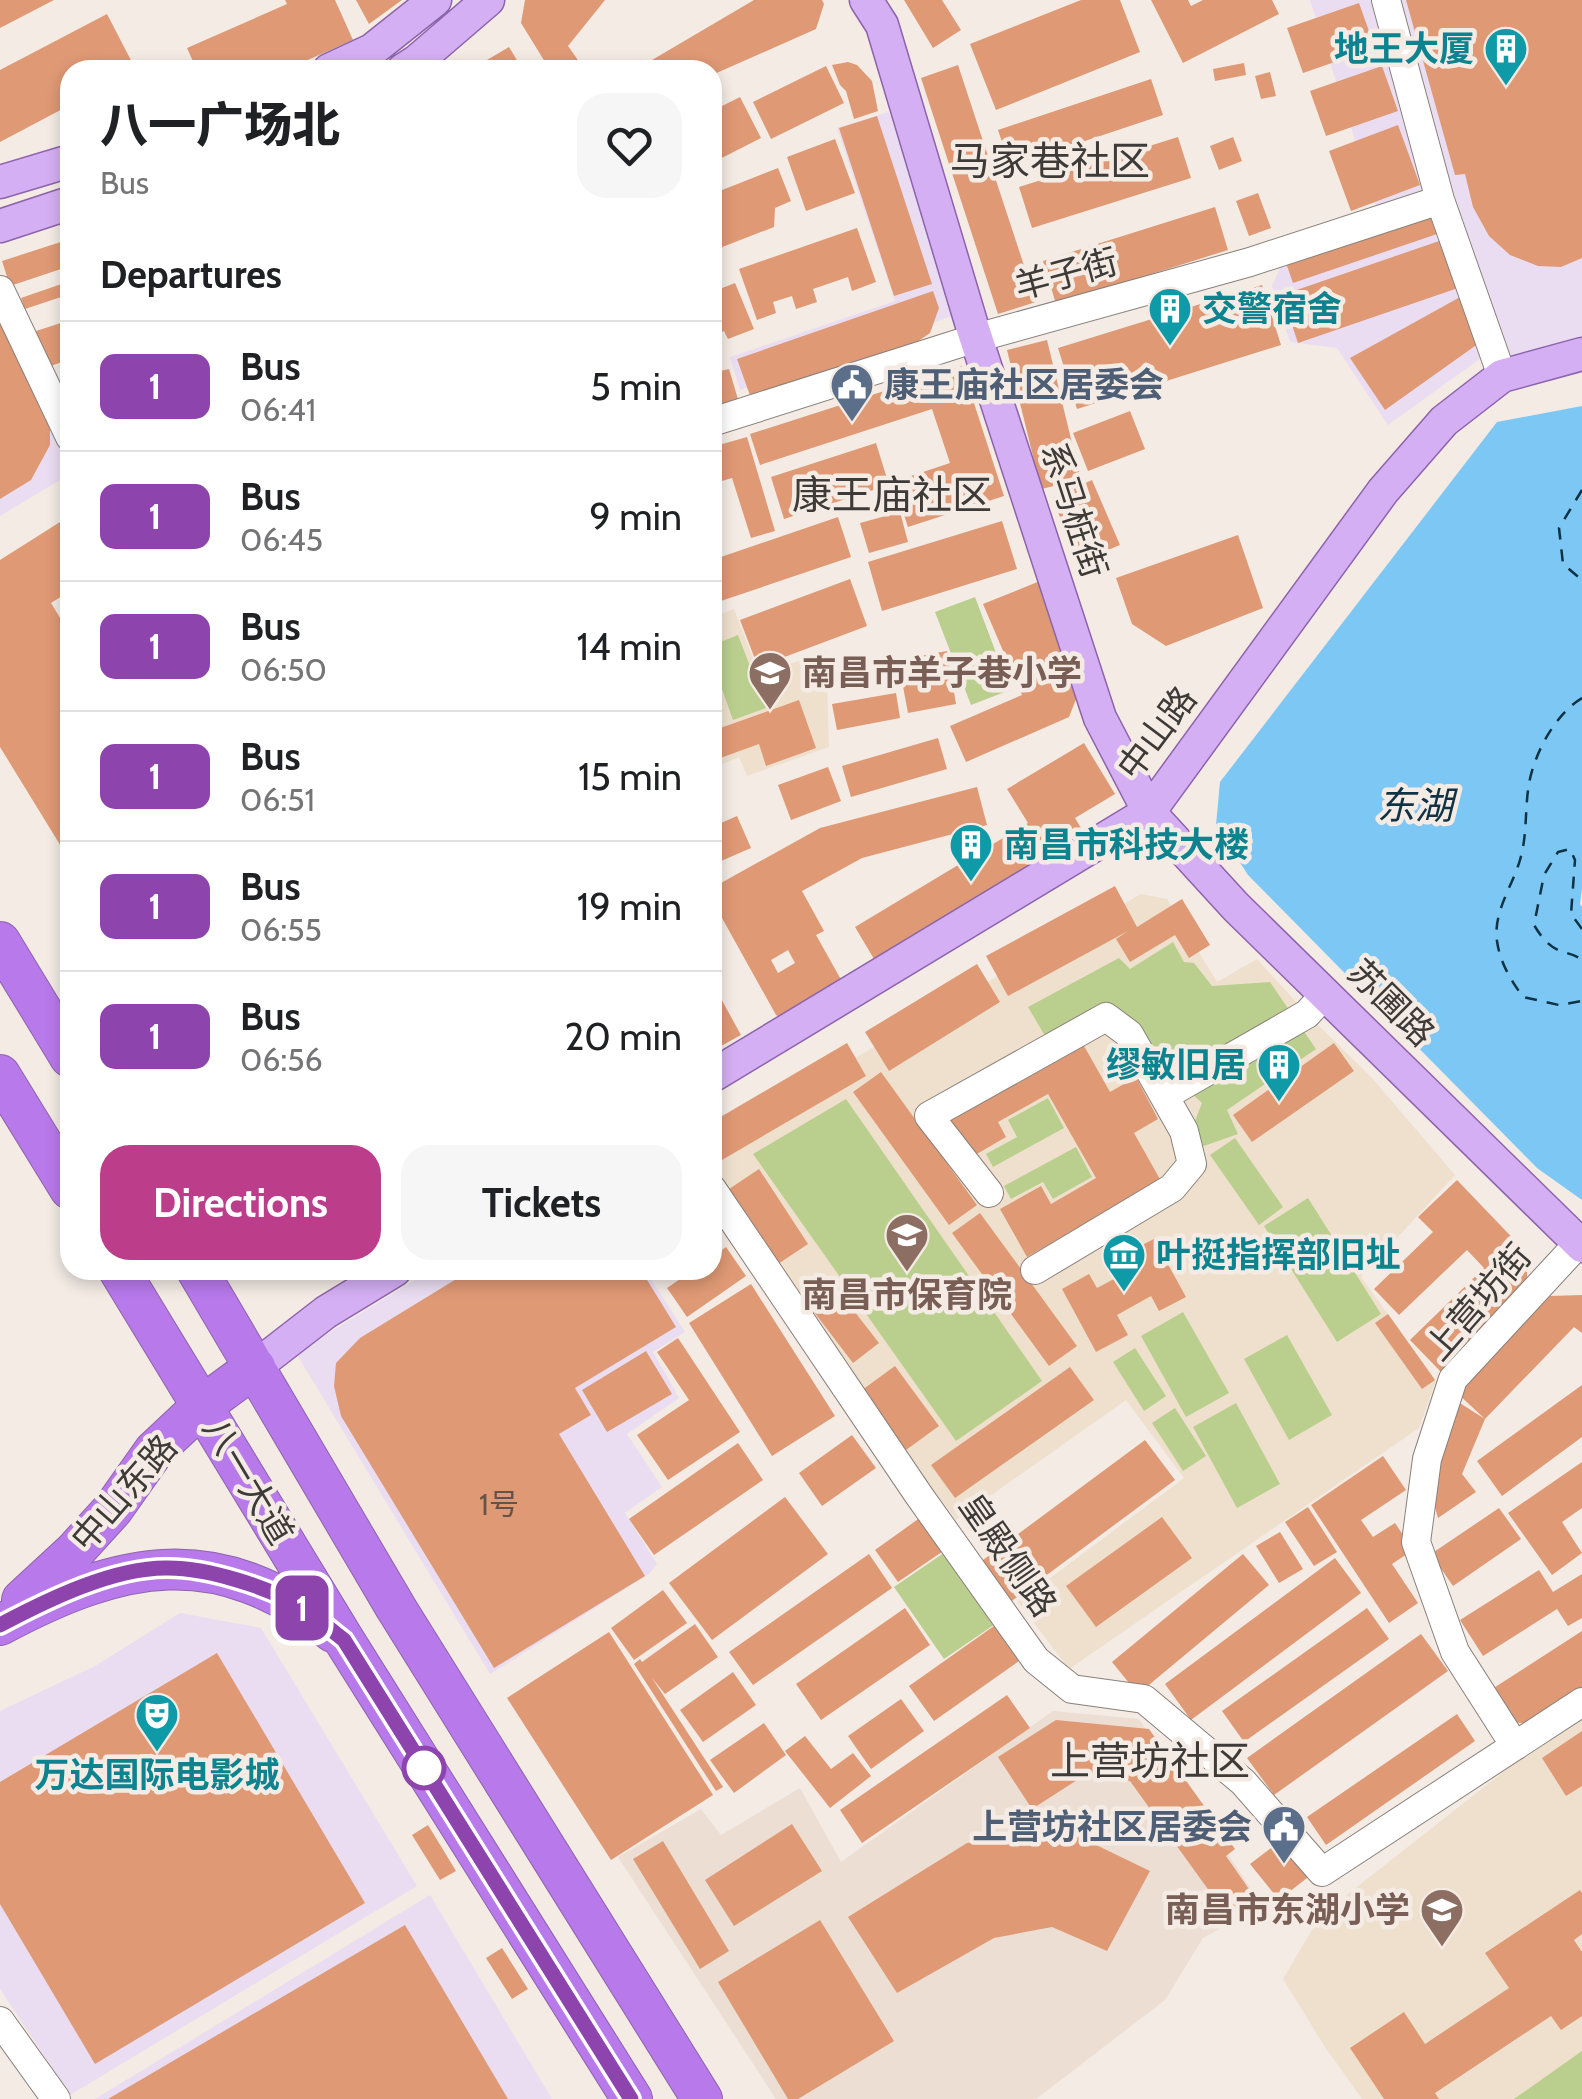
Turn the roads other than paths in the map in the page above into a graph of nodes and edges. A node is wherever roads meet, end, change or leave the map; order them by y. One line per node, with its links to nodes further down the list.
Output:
1 (434, 0): 5 (main road)
2 (488, 0): 6 (main road)
3 (866, 0): 13 (main road, 系马桩街)
4 (1386, 0): 9 (street)
5 (350, 60)
6 (418, 60)
7 (60, 165): 8 (main road)
8 (0, 182)
9 (1440, 200): 13 (street, 羊子街); 15 (street)
10 (60, 206): 11 (main road)
11 (0, 226)
12 (0, 290): 16 (street)
13 (976, 338): 17 (street, 羊子街); 18 (main road, 系马桩街)
14 (1582, 354): 15 (main road, 中山路)
15 (1502, 376): 18 (main road, 中山路)
16 (60, 416)
17 (722, 419)
18 (1149, 812): 20 (main road, 苏圃路); 22 (main road, 中山路)
19 (0, 942): 21 (highway)
20 (1326, 994): 24 (street); 28 (main road, 苏圃路)
21 (60, 1041)
22 (722, 1070)
23 (0, 1075): 25 (highway)
24 (1164, 1096): 26 (street); 29 (street)
25 (60, 1173)
26 (989, 1193)
27 (722, 1203): 38 (street, 皇殿侧路)
28 (1580, 1245): 38 (street, 上营坊街)
29 (1036, 1270)
30 (125, 1280): 34 (highway, 八一大道)
31 (203, 1280): 33 (highway, 八一大道)
32 (379, 1280): 33 (main road, 中山东路)
33 (255, 1367): 34 (highway, 中山东路); 42 (highway, 八一大道)
34 (202, 1406): 35 (highway, 中山东路); 36 (highway, 八一大道)
35 (0, 1622): 36 (highway, 中山东路)
36 (344, 1640): 41 (highway, 八一大道)
37 (1582, 1702): 38 (street)
38 (1515, 1746)
39 (0, 2020): 40 (street)
40 (56, 2099)
41 (632, 2099)
42 (702, 2099)

